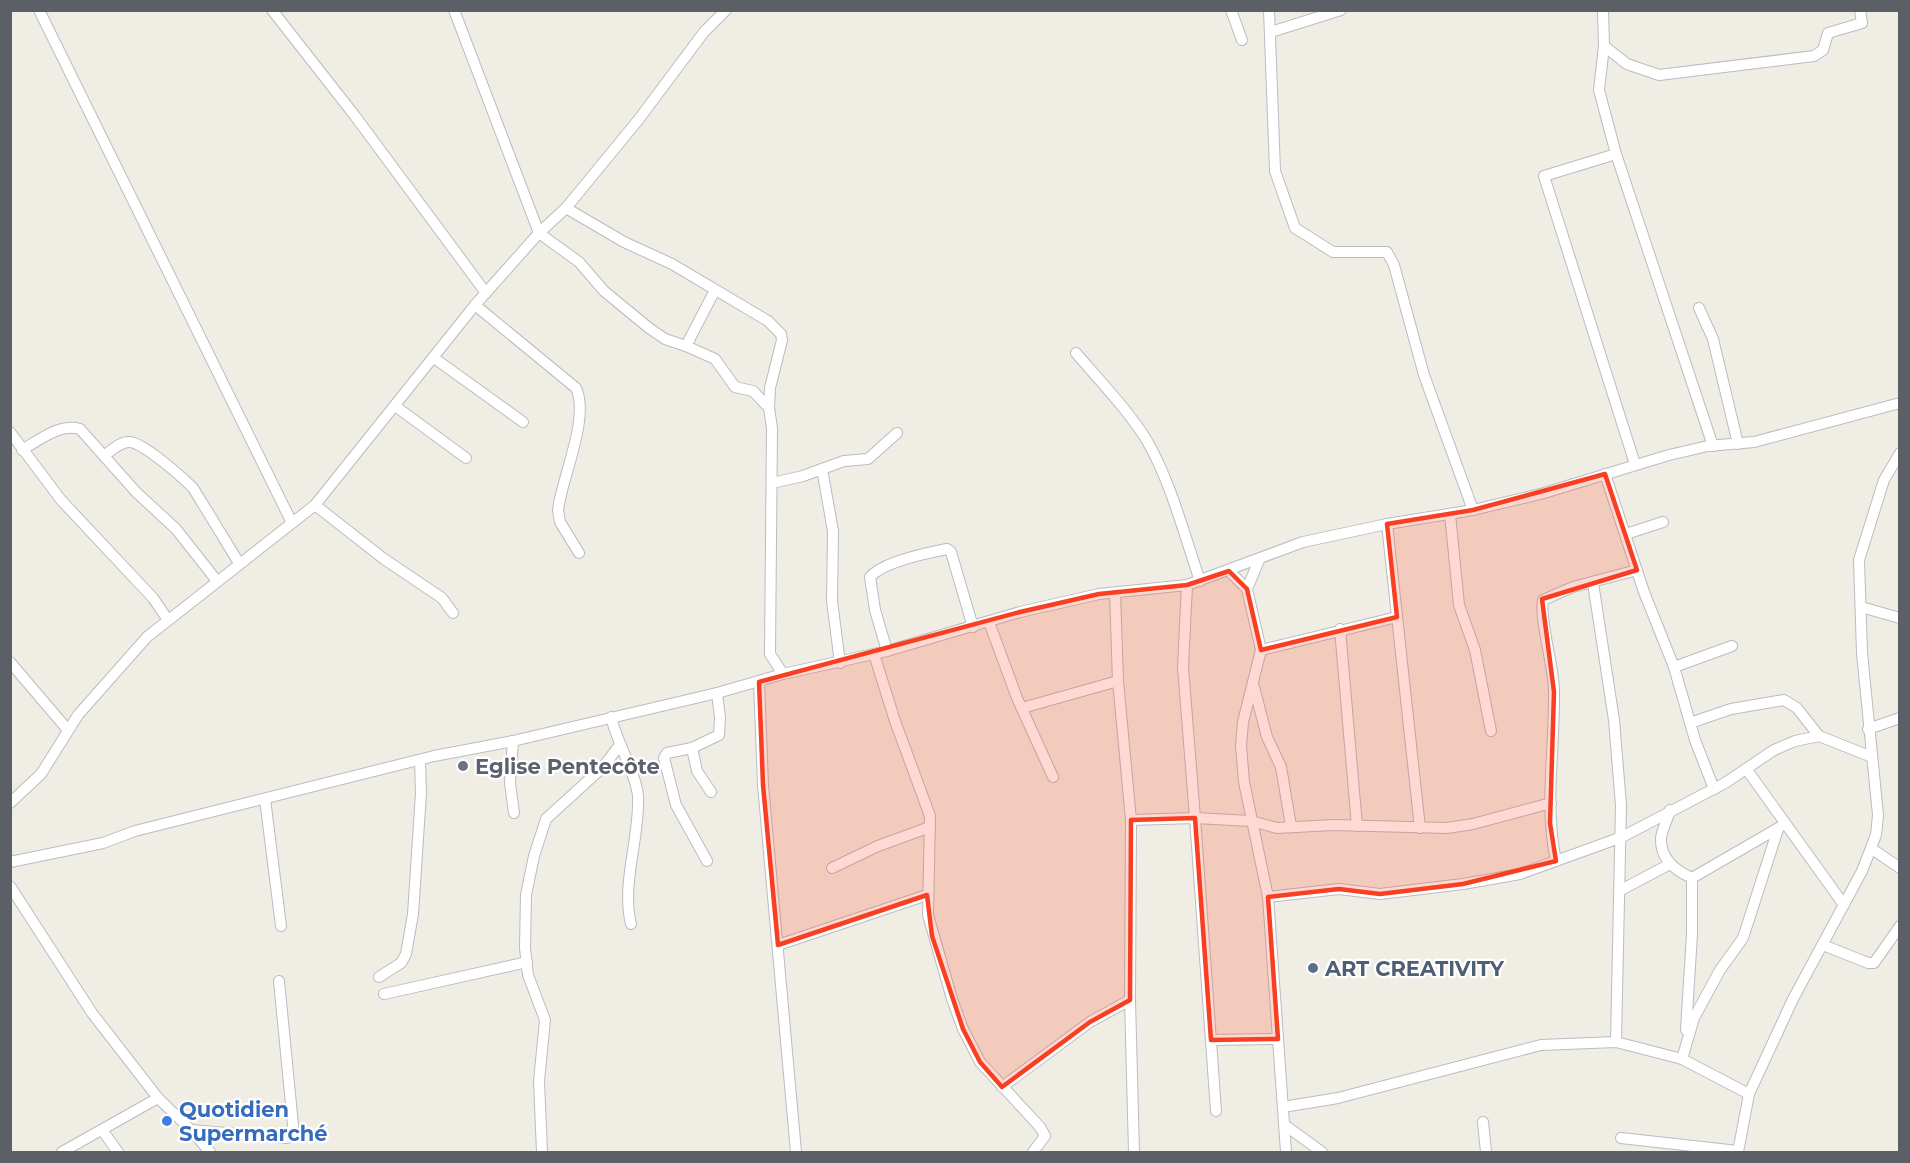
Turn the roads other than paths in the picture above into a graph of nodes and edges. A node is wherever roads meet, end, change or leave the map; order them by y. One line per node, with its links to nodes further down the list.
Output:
1 (39, 10): 45 (street)
2 (272, 10): 19 (street)
3 (454, 10): 17 (street)
4 (712, 10): 11 (street)
5 (726, 10): 11 (street)
6 (1231, 10): 13 (street)
7 (1269, 10): 12 (street)
8 (1341, 10): 12 (street)
9 (1603, 10): 14 (street)
10 (1860, 10): 14 (street)
11 (704, 32): 16 (street)
12 (1271, 32): 42 (street)
13 (1242, 40)
14 (1604, 46): 15 (street)
15 (1616, 154): 32 (street); 37 (street)
16 (566, 208): 17 (street); 18 (street)
17 (539, 233): 19 (street); 22 (street)
18 (715, 291): 22 (street); 27 (street)
19 (486, 293): 20 (street)
20 (475, 305): 24 (street); 48 (street)
21 (1699, 308): 31 (street)
22 (686, 346): 27 (street)
23 (1076, 353): 54 (street)
24 (434, 358): 26 (street); 28 (street)
25 (1899, 403): 31 (street)
26 (395, 406): 36 (street); 41 (street)
27 (769, 408): 40 (street)
28 (523, 422)
29 (10, 432): 33 (street)
30 (897, 433): 38 (street)
31 (1738, 444): 32 (street)
32 (1713, 446): 39 (street)
33 (22, 450): 35 (street); 63 (street)
34 (1899, 453): 59 (street)
35 (105, 455): 50 (street); 53 (street)
36 (466, 458)
37 (1634, 461)
38 (822, 469): 40 (street); 73 (street)
39 (1605, 474): 42 (street); 47 (street)
40 (772, 483): 71 (street)
41 (315, 505): 45 (street); 60 (street)
42 (1473, 510): 43 (street)
43 (1450, 514): 46 (street); 86 (street)
44 (1663, 522): 47 (street)
45 (292, 523): 50 (street)
46 (1387, 524): 49 (street); 61 (street)
47 (1626, 534): 51 (street)
48 (579, 553)
49 (1260, 558): 52 (street); 57 (street)
50 (239, 563): 53 (street)
51 (1637, 570): 55 (street); 74 (street)
52 (1229, 571): 54 (street); 57 (street)
53 (217, 581): 63 (street)
54 (1200, 581): 56 (street)
55 (1593, 583): 99 (street); 110 (street)
56 (1187, 585): 58 (street); 102 (street)
57 (1247, 589): 68 (street)
58 (1115, 593): 64 (street); 77 (street)
59 (1861, 608): 62 (street); 85 (street)
60 (453, 613)
61 (1397, 616): 66 (street); 109 (street)
62 (1899, 618)
63 (168, 620): 84 (street)
64 (989, 622): 65 (street); 80 (street)
65 (973, 627): 69 (street); 69 (street)
66 (1340, 629): 68 (street); 106 (street)
67 (1732, 646): 74 (street)
68 (1261, 650): 78 (street)
69 (887, 651): 70 (street)
70 (874, 654): 73 (street); 108 (street)
71 (770, 659): 75 (street); 76 (street)
72 (10, 662): 84 (street)
73 (840, 663): 75 (street)
74 (1674, 666): 83 (street)
75 (783, 674): 76 (street)
76 (763, 681): 79 (street); 127 (street)
77 (1118, 681): 80 (street); 103 (street)
78 (1253, 684): 104 (street); 105 (street)
79 (717, 693): 81 (street); 90 (street)
80 (1022, 708): 94 (street)
81 (611, 717): 88 (street); 89 (street)
82 (1899, 718): 85 (street)
83 (1690, 723): 87 (street); 95 (street)
84 (67, 729): 98 (street)
85 (1868, 729): 91 (street)
86 (1491, 731)
87 (1819, 735): 91 (street); 93 (street)
88 (513, 741): 92 (street); 101 (street)
89 (619, 746): 124 (street); 129 (street)
90 (692, 748): 96 (street); 112 (street)
91 (1872, 757): 111 (street)
92 (420, 761): 97 (street); 130 (street)
93 (1747, 770): 95 (street); 107 (street)
94 (1053, 777)
95 (1713, 789): 100 (street)
96 (711, 792)
97 (265, 799): 114 (street); 125 (street)
98 (10, 802)
99 (1551, 803): 109 (street); 113 (street)
100 (1670, 810): 110 (street); 115 (street)
101 (514, 813)
102 (1195, 819): 103 (street); 104 (street); 136 (street)
103 (1131, 820): 133 (street)
104 (1251, 822): 105 (street); 122 (street)
105 (1291, 826): 106 (street)
106 (1357, 826): 109 (street)
107 (1781, 826): 118 (street); 123 (street); 134 (street)
108 (930, 827): 116 (street); 121 (street)
109 (1420, 828)
110 (1622, 837): 113 (street); 120 (street)
111 (1872, 849): 117 (street); 123 (street)
112 (707, 861)
113 (1556, 861): 122 (street)
114 (10, 862)
115 (1670, 864): 118 (street); 120 (street)
116 (832, 868)
117 (1899, 868)
118 (1692, 878): 134 (street)
119 (10, 886): 141 (street)
120 (1621, 890): 137 (street)
121 (927, 895): 127 (street); 139 (street)
122 (1268, 897): 135 (street)
123 (1844, 904): 128 (street)
124 (631, 924)
125 (281, 926)
126 (1899, 926): 128 (street)
127 (778, 945): 153 (street)
128 (1823, 945): 140 (street)
129 (528, 962): 132 (street); 152 (street)
130 (379, 977)
131 (279, 981): 147 (street)
132 (384, 993)
133 (1130, 1000): 139 (street); 155 (street)
134 (1687, 1037): 138 (street)
135 (1278, 1039): 136 (street); 142 (street)
136 (1211, 1040): 143 (street)
137 (1616, 1042): 138 (street); 142 (street)
138 (1682, 1059): 140 (street)
139 (1002, 1087): 154 (street)
140 (1749, 1094): 159 (street)
141 (158, 1098): 146 (street); 147 (street)
142 (1283, 1107): 145 (street)
143 (1216, 1111)
144 (1483, 1122): 158 (street)
145 (1286, 1126): 156 (street); 157 (street)
146 (102, 1130): 149 (street); 150 (street)
147 (191, 1130): 151 (street)
148 (1621, 1138): 159 (street)
149 (62, 1152)
150 (118, 1152)
151 (210, 1152)
152 (542, 1152)
153 (796, 1152)
154 (1033, 1152)
155 (1134, 1152)
156 (1286, 1152)
157 (1322, 1152)
158 (1486, 1152)
159 (1738, 1152)

